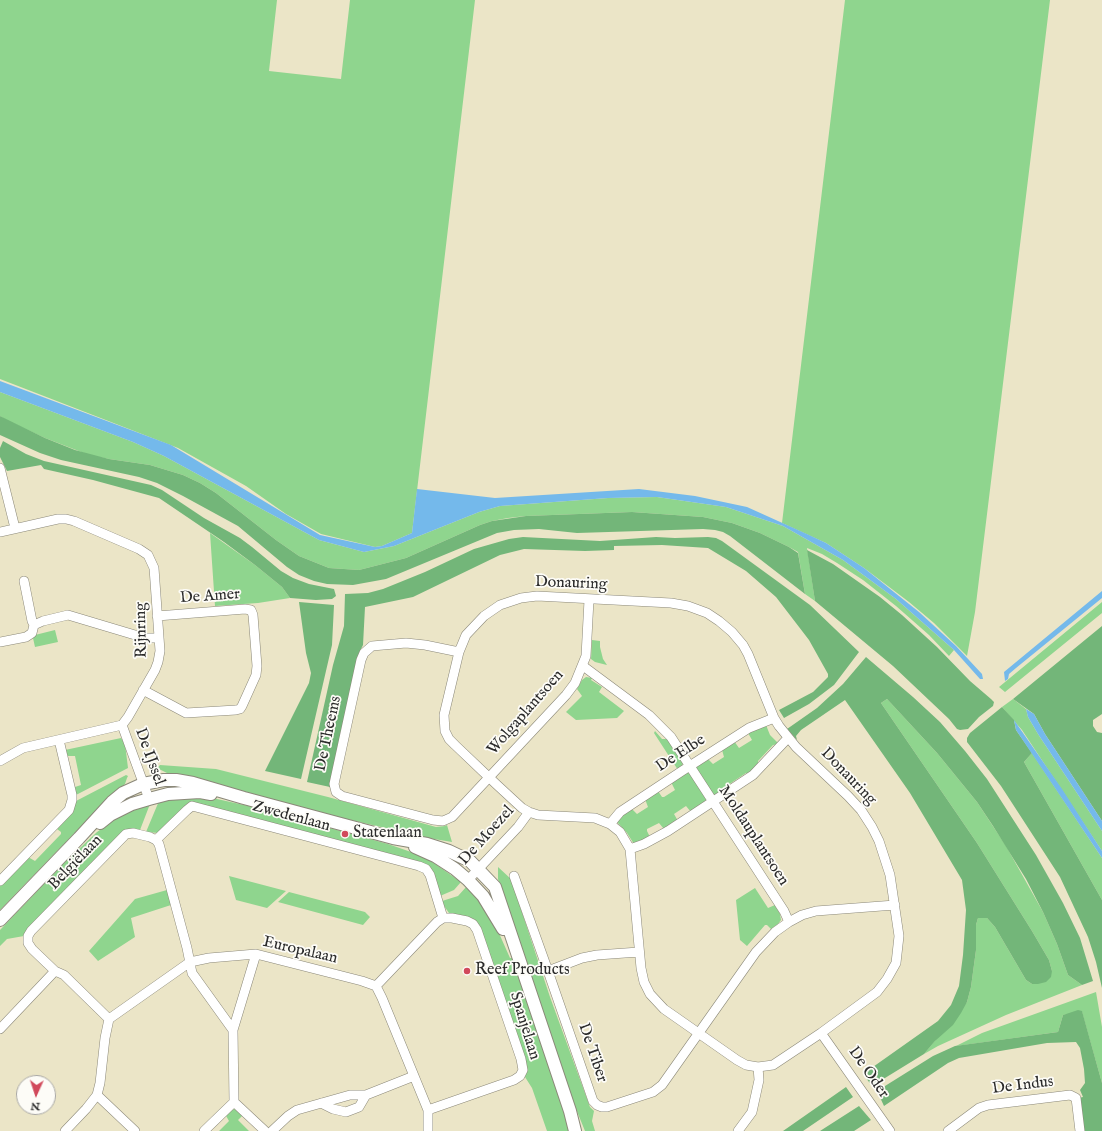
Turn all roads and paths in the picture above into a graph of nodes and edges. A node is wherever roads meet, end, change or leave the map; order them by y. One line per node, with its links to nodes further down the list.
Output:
1 (0, 468): 2 (street)
2 (15, 528): 3 (street, Rijnring); 6 (street, Rijnring)
3 (0, 532)
4 (24, 581): 7 (street)
5 (589, 600): 10 (street, Donauring); 11 (street, Wolgaplantsoen); 13 (street, Donauring)
6 (157, 616): 8 (street, Rijnring); 12 (street, De Amer)
7 (34, 625): 8 (street); 9 (street)
8 (159, 638): 12 (street, Rijnring)
9 (0, 642)
10 (459, 652): 19 (street, Donauring); 19 (street, De Theems)
11 (583, 666): 18 (street, Wolgaplantsoen); 19 (street, Wolgaplantsoen)
12 (143, 690): 14 (street, Rijnring)
13 (774, 718): 15 (street, Donauring); 18 (street, De Elbe)
14 (122, 725): 16 (street); 20 (street, De IJssel)
15 (788, 738): 23 (street); 34 (street, Donauring)
16 (59, 740): 17 (street); 33 (street)
17 (0, 762)
18 (690, 766): 23 (street, Moldauplantsoen); 25 (street, De Elbe)
19 (489, 778): 24 (street, Donauring)
20 (143, 784): 21 (main road); 22 (street, De IJssel); 26 (main road)
21 (244, 798): 22 (main road); 27 (main road)
22 (149, 799): 26 (main road)
23 (713, 802): 29 (street); 37 (street, Moldauplantsoen)
24 (529, 812): 25 (street, Donauring); 30 (street, De Moezel)
25 (610, 824): 29 (street, Donauring)
26 (79, 838): 36 (main road)
27 (393, 838): 30 (main road); 32 (main road)
28 (156, 840): 35 (street, Zwedenlaan); 40 (street); 42 (street, Belgiëlaan)
29 (630, 849): 38 (street, Donauring)
30 (479, 869): 32 (street, De Moezel); 41 (main road)
31 (514, 876): 43 (street)
32 (468, 880): 41 (main road)
33 (0, 881)
34 (895, 905): 37 (street); 49 (street, Donauring)
35 (443, 918): 44 (street); 57 (street, Spanjelaan)
36 (0, 920)
37 (790, 922): 50 (street)
38 (639, 952): 43 (street); 50 (street, Donauring)
39 (256, 954): 40 (street, Europalaan); 44 (street, Europalaan); 48 (street)
40 (190, 962): 46 (street, Europalaan); 48 (street)
41 (520, 964): 58 (main road)
42 (54, 971): 45 (street); 46 (street)
43 (548, 971): 50 (street, De Tiber)
44 (376, 986): 52 (street)
45 (3, 1018): 47 (street)
46 (109, 1019): 53 (street)
47 (0, 1029)
48 (233, 1030): 55 (street)
49 (821, 1033): 51 (street, Donauring); 68 (street, De Oder)
50 (699, 1034): 51 (street, Donauring)
51 (758, 1067): 67 (street)
52 (414, 1076): 54 (street); 57 (street)
53 (97, 1095): 59 (street); 60 (street)
54 (366, 1095): 56 (street); 56 (street)
55 (234, 1102): 61 (street); 62 (street)
56 (321, 1103): 63 (street)
57 (428, 1110): 64 (street)
58 (570, 1111): 65 (main road); 66 (main road)
59 (65, 1131)
60 (136, 1131)
61 (204, 1131)
62 (265, 1131)
63 (272, 1131)
64 (428, 1131)
65 (575, 1131)
66 (581, 1131)
67 (738, 1131)
68 (890, 1131)
69 (948, 1131): 70 (street, De Indus)
70 (1080, 1131)

